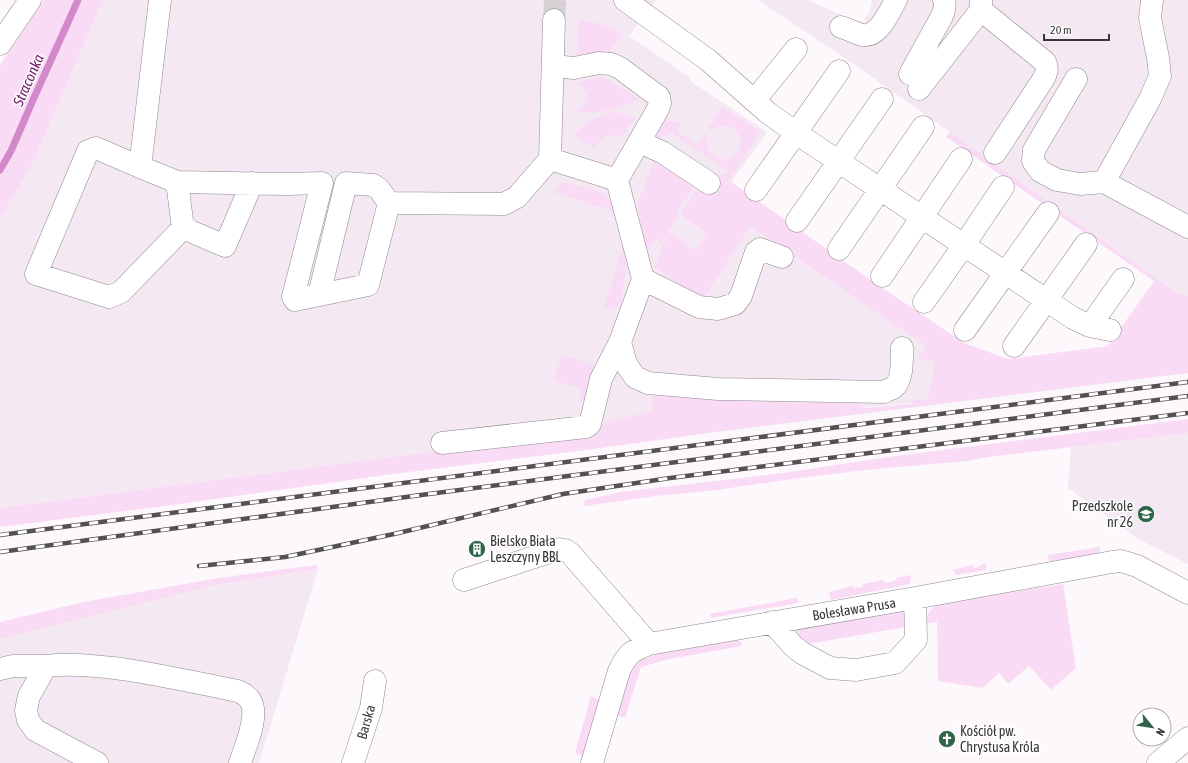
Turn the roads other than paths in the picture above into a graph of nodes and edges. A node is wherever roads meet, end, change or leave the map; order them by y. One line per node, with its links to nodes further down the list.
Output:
1 (30, 0): 10 (street)
2 (160, 0): 24 (street)
3 (625, 0): 16 (street)
4 (896, 0): 9 (street)
5 (944, 0): 7 (street)
6 (1152, 0): 27 (street)
7 (981, 5): 20 (street)
8 (554, 20): 12 (street)
9 (841, 27)
10 (0, 44)
11 (796, 48): 16 (street)
12 (553, 66): 19 (street); 21 (street)
13 (839, 71): 18 (street)
14 (1076, 79): 27 (street)
15 (882, 99): 23 (street)
16 (754, 101): 18 (street)
17 (923, 127): 33 (street)
18 (796, 133): 23 (street); 34 (street)
19 (639, 142): 25 (street); 31 (street)
20 (995, 153)
21 (550, 159): 25 (street); 35 (street)
22 (961, 159): 37 (street)
23 (839, 161): 33 (street); 38 (street)
24 (140, 167): 26 (street); 40 (street)
25 (617, 180): 47 (street)
26 (177, 182): 28 (street); 40 (street)
27 (1104, 182): 39 (street)
28 (252, 183): 29 (street); 40 (street)
29 (322, 183): 30 (street); 49 (street)
30 (346, 183): 35 (street); 49 (street)
31 (709, 183)
32 (1002, 187): 42 (street)
33 (881, 189): 37 (street); 43 (street)
34 (756, 190)
35 (388, 203): 49 (street)
36 (1048, 213): 45 (street)
37 (922, 217): 42 (street); 46 (street)
38 (797, 221)
39 (1188, 227)
40 (183, 228)
41 (1086, 244): 50 (street)
42 (964, 245): 45 (street); 51 (street)
43 (839, 249)
44 (782, 257): 47 (street)
45 (1006, 272): 50 (street); 52 (street)
46 (882, 276)
47 (643, 279): 53 (street)
48 (1123, 279): 50 (street)
49 (319, 295)
50 (1046, 300): 54 (street)
51 (924, 302)
52 (965, 330)
53 (620, 342): 55 (street); 56 (street)
54 (1014, 346)
55 (902, 348)
56 (442, 443)
57 (464, 580): 61 (street)
58 (1188, 593): 59 (street, Bolesława Prusa)
59 (914, 598): 60 (street, Bolesława Prusa); 60 (street)
60 (772, 622): 61 (street, Bolesława Prusa)
61 (649, 644): 69 (street, Bolesława Prusa)
62 (46, 666): 63 (street); 66 (street); 67 (street)
63 (0, 669)
64 (375, 681): 68 (street, Barska)
65 (1188, 738): 70 (street)
66 (97, 763)
67 (240, 763)
68 (353, 763)
69 (592, 763)
70 (1158, 763)

